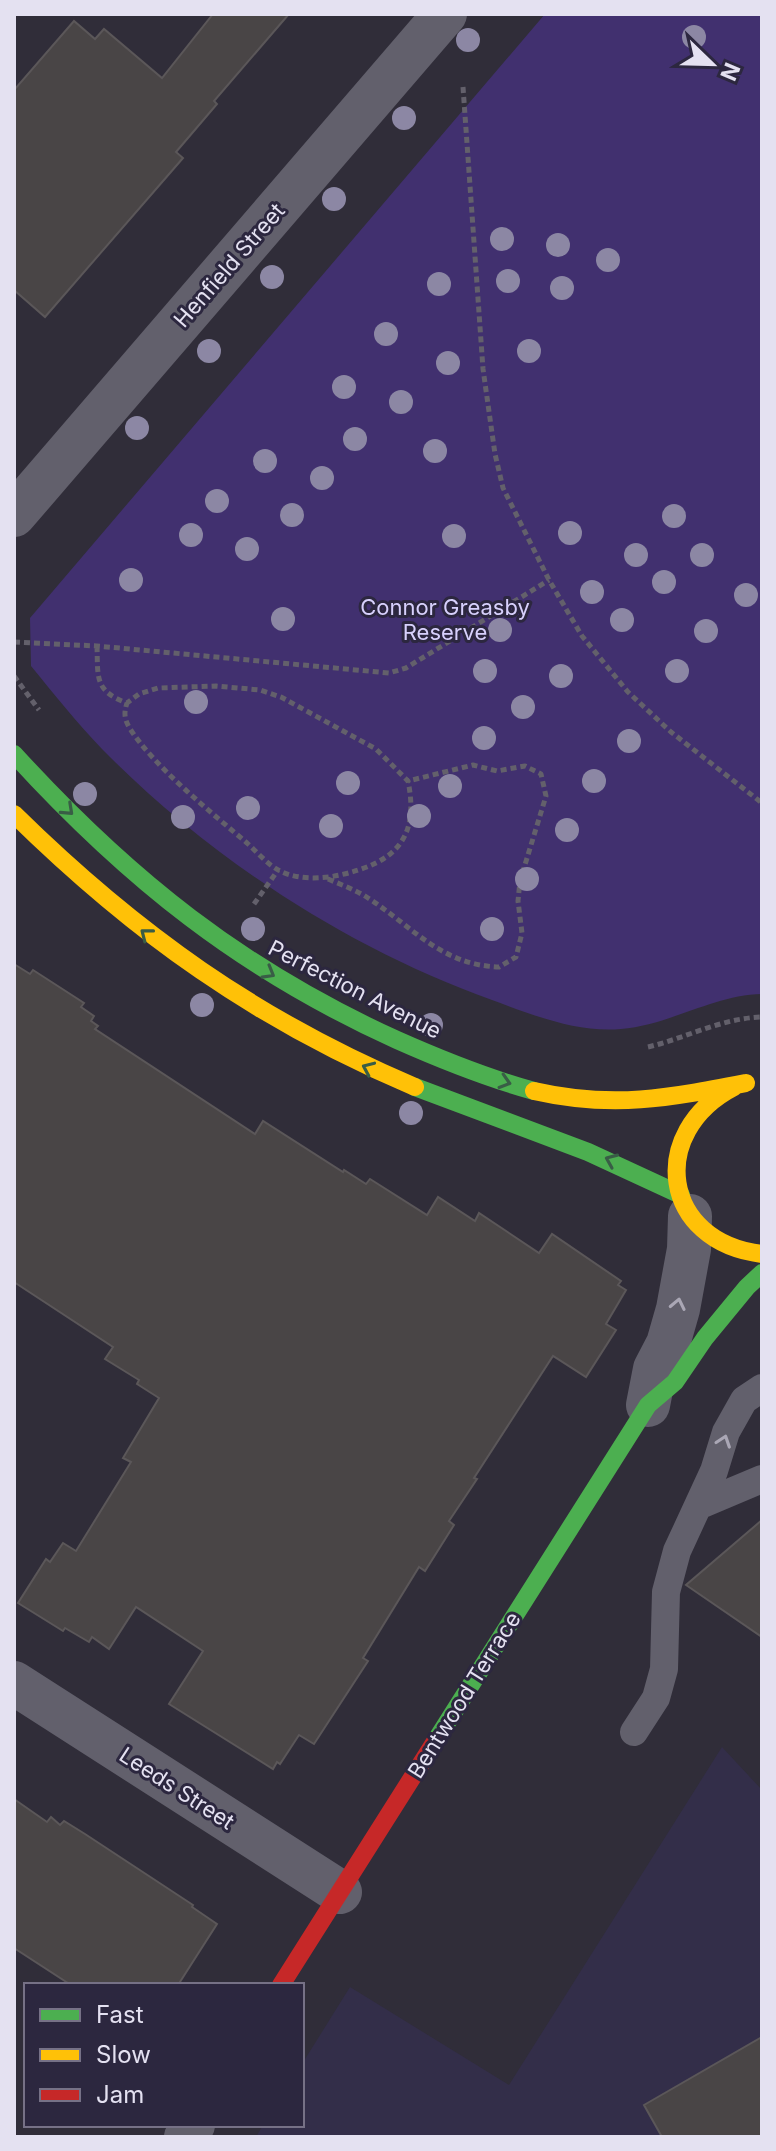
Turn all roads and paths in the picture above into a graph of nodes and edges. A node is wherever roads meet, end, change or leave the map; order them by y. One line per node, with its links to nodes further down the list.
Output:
1 (445, 14): 3 (street, Henfield Street)
2 (463, 87): 4 (path)
3 (14, 515)
4 (549, 580): 6 (path); 12 (path)
5 (14, 642): 6 (path)
6 (97, 646): 8 (path)
7 (14, 676): 9 (path)
8 (127, 703): 11 (path); 14 (path)
9 (46, 719)
10 (14, 754): 21 (street, Perfection Avenue, one-way to 21)
11 (408, 781): 15 (path); 15 (path)
12 (762, 803)
13 (14, 814): 22 (street, one-way to 13)
14 (278, 870): 15 (path); 17 (path)
15 (327, 878)
16 (242, 895): 17 (path)
17 (254, 904): 18 (path)
18 (266, 911)
19 (762, 1017): 20 (path)
20 (646, 1048)
21 (754, 1083): 22 (street)
22 (685, 1206): 23 (street); 26 (street, Bentwood Terrace, one-way to 22)
23 (762, 1254)
24 (762, 1273): 26 (street, Bentwood Terrace)
25 (762, 1388): 28 (lane, one-way to 25)
26 (648, 1405): 31 (street, Bentwood Terrace)
27 (762, 1479): 28 (lane)
28 (700, 1505): 30 (lane)
29 (14, 1683): 31 (street, Leeds Street)
30 (634, 1732)
31 (340, 1892): 32 (street, Bentwood Terrace)
32 (282, 1983)

